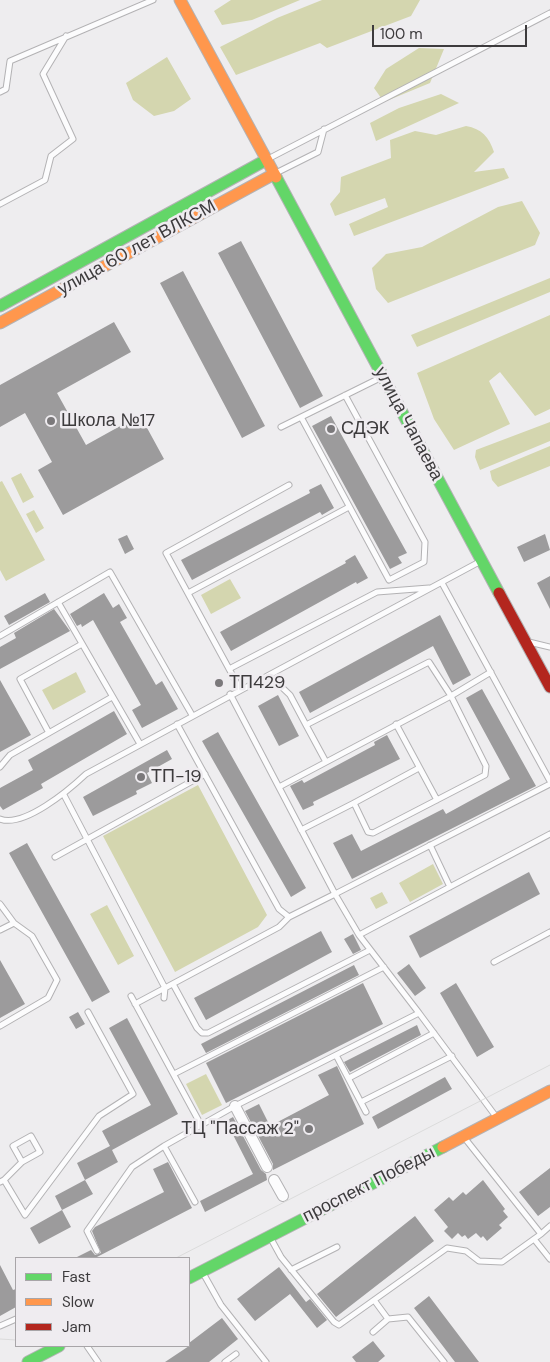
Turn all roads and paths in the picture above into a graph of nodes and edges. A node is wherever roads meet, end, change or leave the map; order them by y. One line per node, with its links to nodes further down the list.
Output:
1 (153, 0): 4 (lane)
2 (180, 0): 7 (street, улица Чапаева)
3 (550, 12): 6 (lane)
4 (66, 36): 5 (lane); 9 (lane)
5 (0, 92)
6 (324, 130): 7 (lane); 8 (lane)
7 (266, 160): 8 (street, улица Чапаева); 10 (street, улица 60 лет ВЛКСМ)
8 (274, 174): 11 (street, улица 60 лет ВЛКСМ); 12 (street, улица Чапаева)
9 (0, 204)
10 (0, 306)
11 (0, 323)
12 (382, 377): 13 (lane); 18 (street, улица Чапаева)
13 (346, 395): 14 (lane); 17 (lane)
14 (301, 418): 15 (lane); 17 (lane)
15 (281, 428)
16 (290, 485): 21 (lane)
17 (349, 507): 21 (lane)
18 (482, 561): 19 (lane); 24 (street, улица Чапаева)
19 (442, 583): 20 (lane); 28 (lane)
20 (432, 588): 27 (lane); 29 (lane)
21 (188, 593): 27 (lane)
22 (58, 602): 23 (lane); 25 (lane); 35 (lane)
23 (0, 636)
24 (525, 640): 26 (lane); 30 (street, улица Чапаева)
25 (82, 644): 34 (lane); 39 (lane)
26 (550, 647)
27 (229, 669): 31 (lane)
28 (491, 672): 33 (lane); 45 (lane)
29 (269, 675): 31 (lane); 38 (lane)
30 (550, 688)
31 (240, 690): 32 (lane)
32 (230, 694): 35 (lane); 46 (lane)
33 (451, 696): 37 (lane); 38 (lane); 48 (lane)
34 (112, 697): 39 (lane); 40 (lane)
35 (192, 714): 36 (lane)
36 (177, 724): 40 (lane); 44 (lane)
37 (396, 724): 41 (lane); 43 (lane)
38 (306, 725): 41 (lane)
39 (50, 733): 42 (lane)
40 (140, 744): 47 (lane)
41 (326, 762): 46 (lane)
42 (0, 767)
43 (419, 768): 48 (lane); 49 (lane)
44 (205, 774): 53 (lane); 59 (lane)
45 (550, 782): 54 (lane)
46 (279, 787): 51 (lane)
47 (64, 794): 50 (lane); 53 (lane)
48 (436, 800): 49 (lane)
49 (354, 803): 51 (lane)
50 (0, 819)
51 (301, 830): 57 (lane)
52 (550, 834): 56 (lane)
53 (87, 839): 55 (lane); 68 (lane)
54 (430, 846): 56 (lane); 57 (lane)
55 (55, 857)
56 (450, 887): 63 (lane)
57 (335, 894): 59 (lane); 63 (lane)
58 (0, 904): 60 (lane)
59 (289, 917): 67 (lane)
60 (14, 923): 61 (lane); 74 (lane)
61 (0, 930)
62 (550, 932): 65 (lane)
63 (360, 935): 64 (lane)
64 (370, 950): 66 (lane); 67 (lane)
65 (494, 962)
66 (384, 967): 73 (lane); 78 (lane)
67 (173, 984): 68 (lane)
68 (166, 988): 70 (lane); 71 (lane)
69 (131, 996): 71 (lane)
70 (164, 998)
71 (135, 1004): 78 (lane)
72 (88, 1012): 91 (lane)
73 (419, 1013): 75 (lane); 76 (lane)
74 (0, 1026)
75 (434, 1033): 77 (lane); 79 (lane)
76 (336, 1055): 79 (lane); 82 (lane)
77 (452, 1056): 81 (lane); 84 (lane)
78 (174, 1074): 85 (lane)
79 (349, 1078): 81 (lane)
80 (550, 1091): 84 (street, проспект Победы)
81 (361, 1102): 83 (lane)
82 (235, 1106): 85 (lane); 89 (street)
83 (366, 1112)
84 (498, 1118): 86 (street, проспект Победы)
85 (201, 1125): 87 (lane)
86 (463, 1136): 95 (lane); 96 (street, проспект Победы)
87 (164, 1146): 93 (lane); 99 (lane)
88 (22, 1162): 88 (lane); 91 (lane)
89 (267, 1168)
90 (274, 1180): 92 (street)
91 (2, 1181)
92 (282, 1196)
93 (195, 1202)
94 (550, 1226): 95 (lane)
95 (541, 1234): 97 (lane)
96 (270, 1236): 101 (lane); 102 (street, проспект Победы)
97 (534, 1239): 100 (lane); 104 (lane)
98 (337, 1247): 101 (lane)
99 (97, 1251)
100 (550, 1259)
101 (291, 1270): 104 (lane)
102 (202, 1272): 103 (street, проспект Победы); 115 (lane)
103 (190, 1278)
104 (374, 1300): 106 (lane)
105 (15, 1319): 107 (lane)
106 (388, 1319): 108 (lane); 116 (lane)
107 (0, 1326)
108 (373, 1332)
109 (57, 1347): 112 (street)
110 (88, 1347): 113 (lane)
111 (236, 1354): 114 (lane)
112 (28, 1362)
113 (98, 1362)
114 (225, 1362)
115 (266, 1362)
116 (444, 1362)

